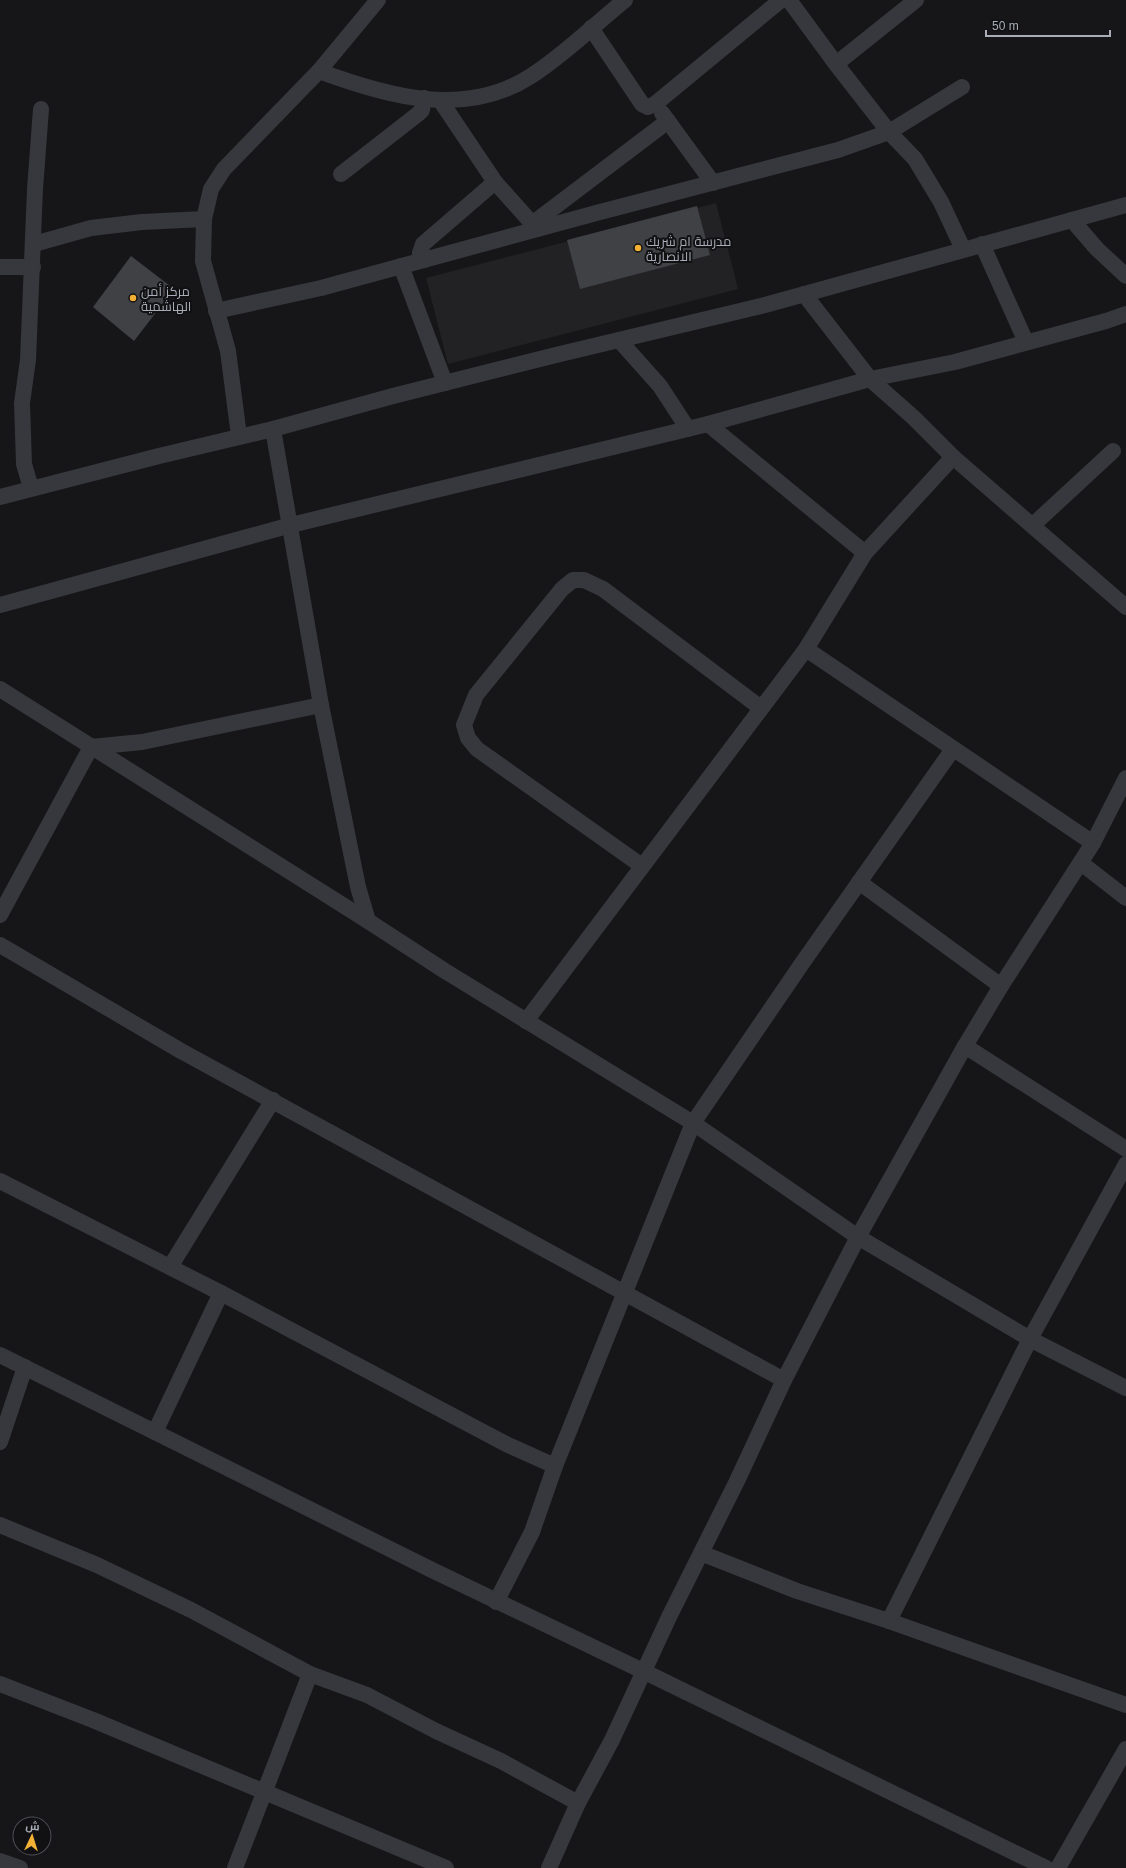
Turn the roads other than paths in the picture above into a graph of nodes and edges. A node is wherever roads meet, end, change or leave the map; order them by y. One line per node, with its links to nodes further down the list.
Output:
1 (378, 0): 8 (street)
2 (625, 0): 6 (street)
3 (781, 0): 12 (street)
4 (789, 0): 7 (street)
5 (916, 0): 7 (street)
6 (591, 28): 11 (street); 12 (street)
7 (836, 64): 15 (street)
8 (319, 71): 10 (street); 20 (street)
9 (962, 88): 15 (street)
10 (424, 98): 11 (street); 16 (street)
11 (440, 100): 17 (street)
12 (655, 104): 14 (street)
13 (41, 109): 23 (street)
14 (668, 121): 18 (street); 22 (street)
15 (890, 132): 18 (street); 25 (street)
16 (341, 174)
17 (496, 182): 22 (street); 26 (street)
18 (712, 183): 22 (street)
19 (1126, 205): 21 (street)
20 (204, 219): 23 (street); 32 (street)
21 (1072, 220): 24 (street); 30 (street)
22 (534, 226): 26 (street)
23 (34, 244): 29 (street)
24 (982, 244): 25 (street); 35 (street)
25 (963, 249): 31 (street)
26 (424, 260): 27 (street)
27 (401, 266): 32 (street); 37 (street)
28 (0, 267): 29 (street)
29 (33, 267): 44 (street)
30 (1126, 276)
31 (804, 294): 34 (street); 36 (street)
32 (216, 311): 41 (street)
33 (1126, 314): 35 (street)
34 (619, 340): 37 (street); 40 (street)
35 (1026, 342): 36 (street)
36 (870, 379): 38 (street); 43 (street)
37 (446, 383): 39 (street)
38 (708, 424): 40 (street); 48 (street)
39 (273, 429): 41 (street); 46 (street)
40 (688, 429): 46 (street)
41 (239, 436): 44 (street)
42 (1113, 450): 47 (street)
43 (953, 457): 47 (street); 48 (street)
44 (31, 488): 45 (street)
45 (0, 497)
46 (291, 526): 49 (street); 53 (street)
47 (1033, 526): 50 (street)
48 (865, 553): 51 (street)
49 (0, 605)
50 (1126, 607)
51 (806, 649): 54 (street); 56 (street)
52 (0, 689): 55 (street)
53 (321, 705): 55 (street); 64 (street)
54 (761, 708): 60 (street); 60 (street)
55 (91, 747): 63 (street); 64 (street)
56 (953, 748): 58 (street); 61 (street)
57 (1126, 778): 58 (street)
58 (1093, 843): 59 (street)
59 (1081, 863): 62 (street); 66 (street)
60 (642, 866): 67 (street)
61 (859, 882): 66 (street); 70 (street)
62 (1126, 898)
63 (0, 915)
64 (368, 921): 67 (street)
65 (0, 945): 69 (street)
66 (1001, 986): 68 (street)
67 (526, 1021): 70 (street)
68 (965, 1046): 71 (street); 74 (street)
69 (273, 1100): 75 (street); 77 (street)
70 (692, 1123): 74 (street); 77 (street)
71 (1126, 1149)
72 (1126, 1164): 78 (street)
73 (0, 1181): 75 (street)
74 (858, 1237): 78 (street); 81 (street)
75 (170, 1267): 76 (street)
76 (221, 1293): 83 (street); 85 (street)
77 (625, 1293): 81 (street); 85 (street)
78 (1030, 1339): 82 (street); 89 (street)
79 (0, 1355): 80 (street)
80 (25, 1367): 83 (street); 84 (street)
81 (784, 1380): 87 (street)
82 (1126, 1388)
83 (155, 1432): 88 (street)
84 (0, 1442)
85 (555, 1466): 88 (street)
86 (0, 1526): 91 (street)
87 (701, 1553): 89 (street); 90 (street)
88 (496, 1602): 90 (street)
89 (889, 1621): 93 (street)
90 (645, 1672): 96 (street); 102 (street)
91 (310, 1674): 95 (street); 96 (street)
92 (0, 1684): 95 (street)
93 (1126, 1705)
94 (1126, 1749): 103 (street)
95 (265, 1792): 99 (street); 100 (street)
96 (578, 1803): 101 (street)
97 (0, 1861): 98 (street)
98 (20, 1868)
99 (235, 1868)
100 (446, 1868)
101 (549, 1868)
102 (1046, 1868)
103 (1058, 1868)

